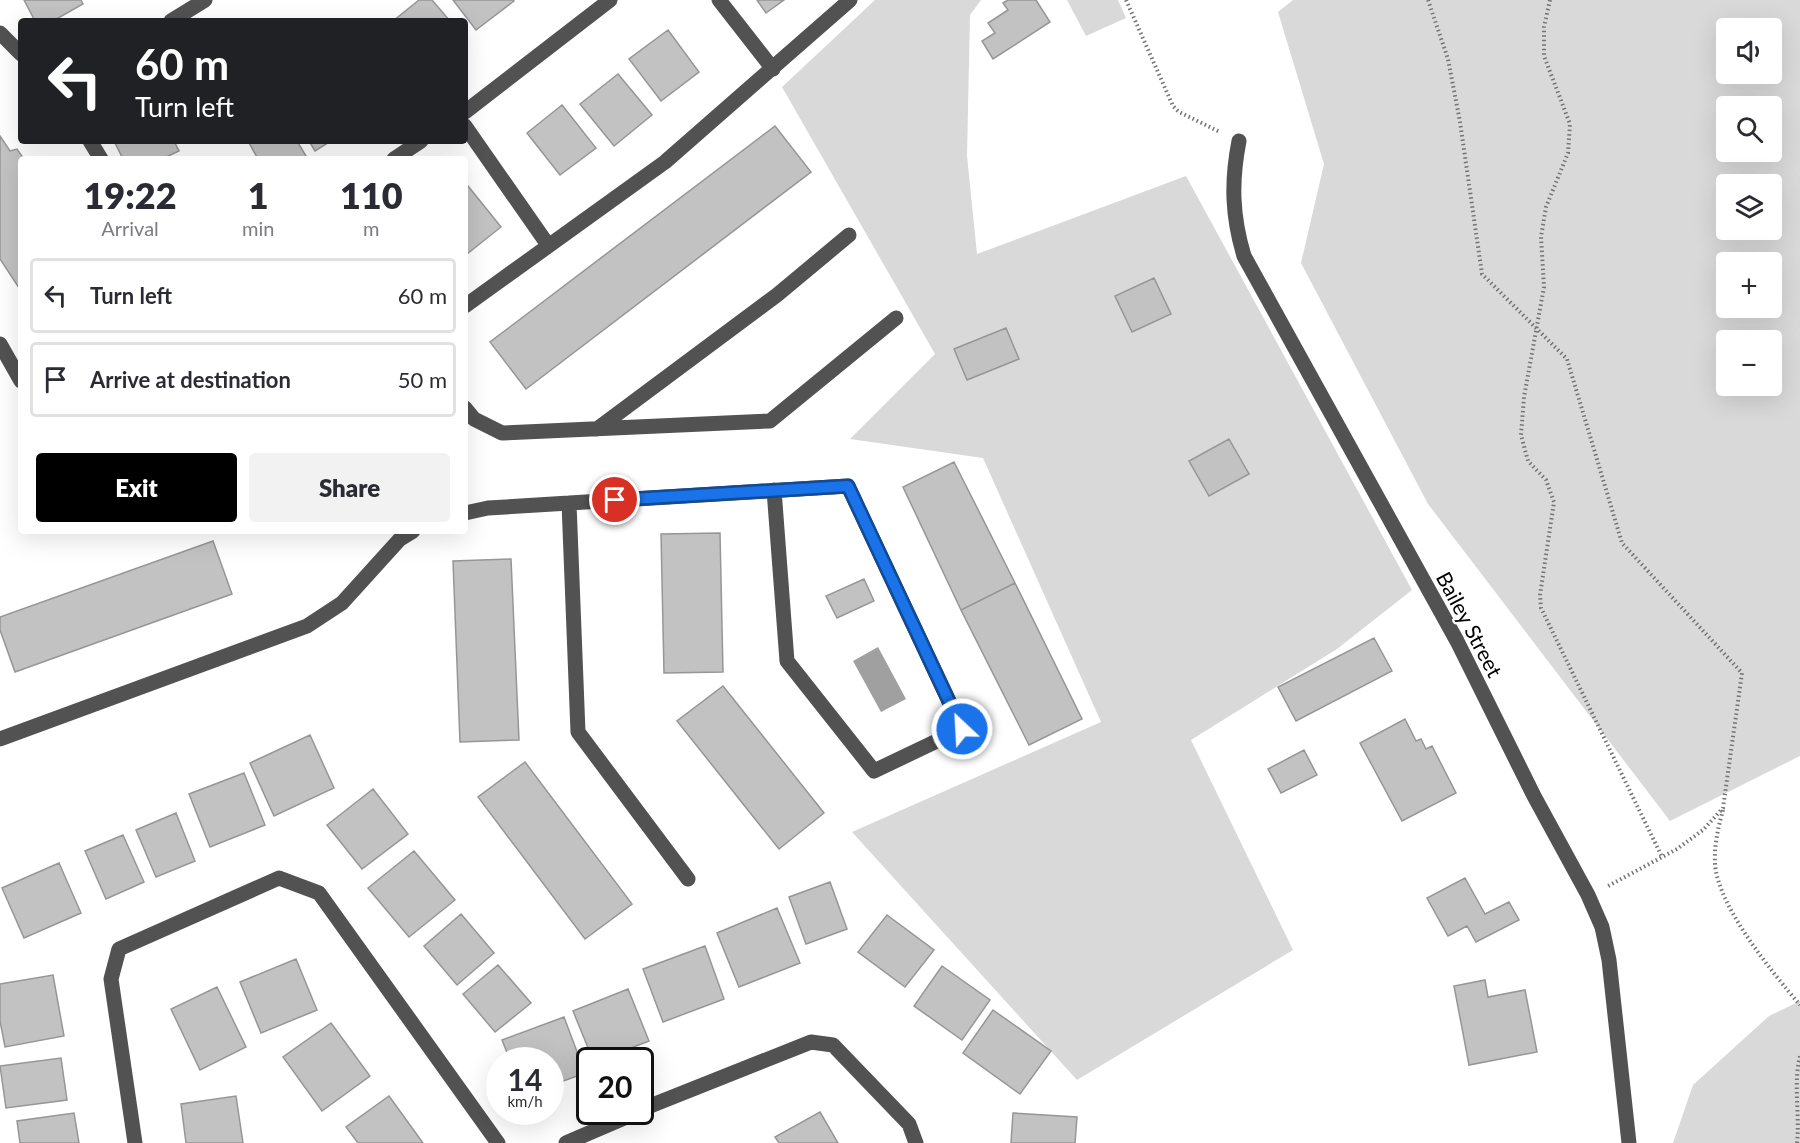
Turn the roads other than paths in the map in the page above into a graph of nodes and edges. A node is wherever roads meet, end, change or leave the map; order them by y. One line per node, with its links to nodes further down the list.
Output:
1 (205, 0): 5 (street)
2 (610, 0): 9 (street)
3 (719, 0): 8 (street)
4 (850, 0): 8 (street)
5 (176, 18)
6 (0, 33): 7 (street)
7 (18, 51)
8 (773, 69): 15 (street)
9 (468, 110)
10 (468, 130): 15 (street)
11 (1239, 141): 34 (street, Bailey Street)
12 (416, 144): 13 (street)
13 (398, 156)
14 (849, 235): 21 (street)
15 (548, 245): 16 (street)
16 (468, 304)
17 (896, 318): 21 (street)
18 (0, 344): 19 (street)
19 (18, 376)
20 (468, 412): 21 (street)
21 (597, 429)
22 (774, 490): 22 (street); 23 (street)
23 (569, 503): 24 (street); 27 (street)
24 (468, 512)
25 (408, 534): 26 (street)
26 (0, 739)
27 (688, 879)
28 (654, 1105): 33 (street)
29 (607, 1125): 32 (street)
30 (135, 1143): 31 (street)
31 (498, 1143)
32 (566, 1143)
33 (916, 1143)
34 (1629, 1143)

